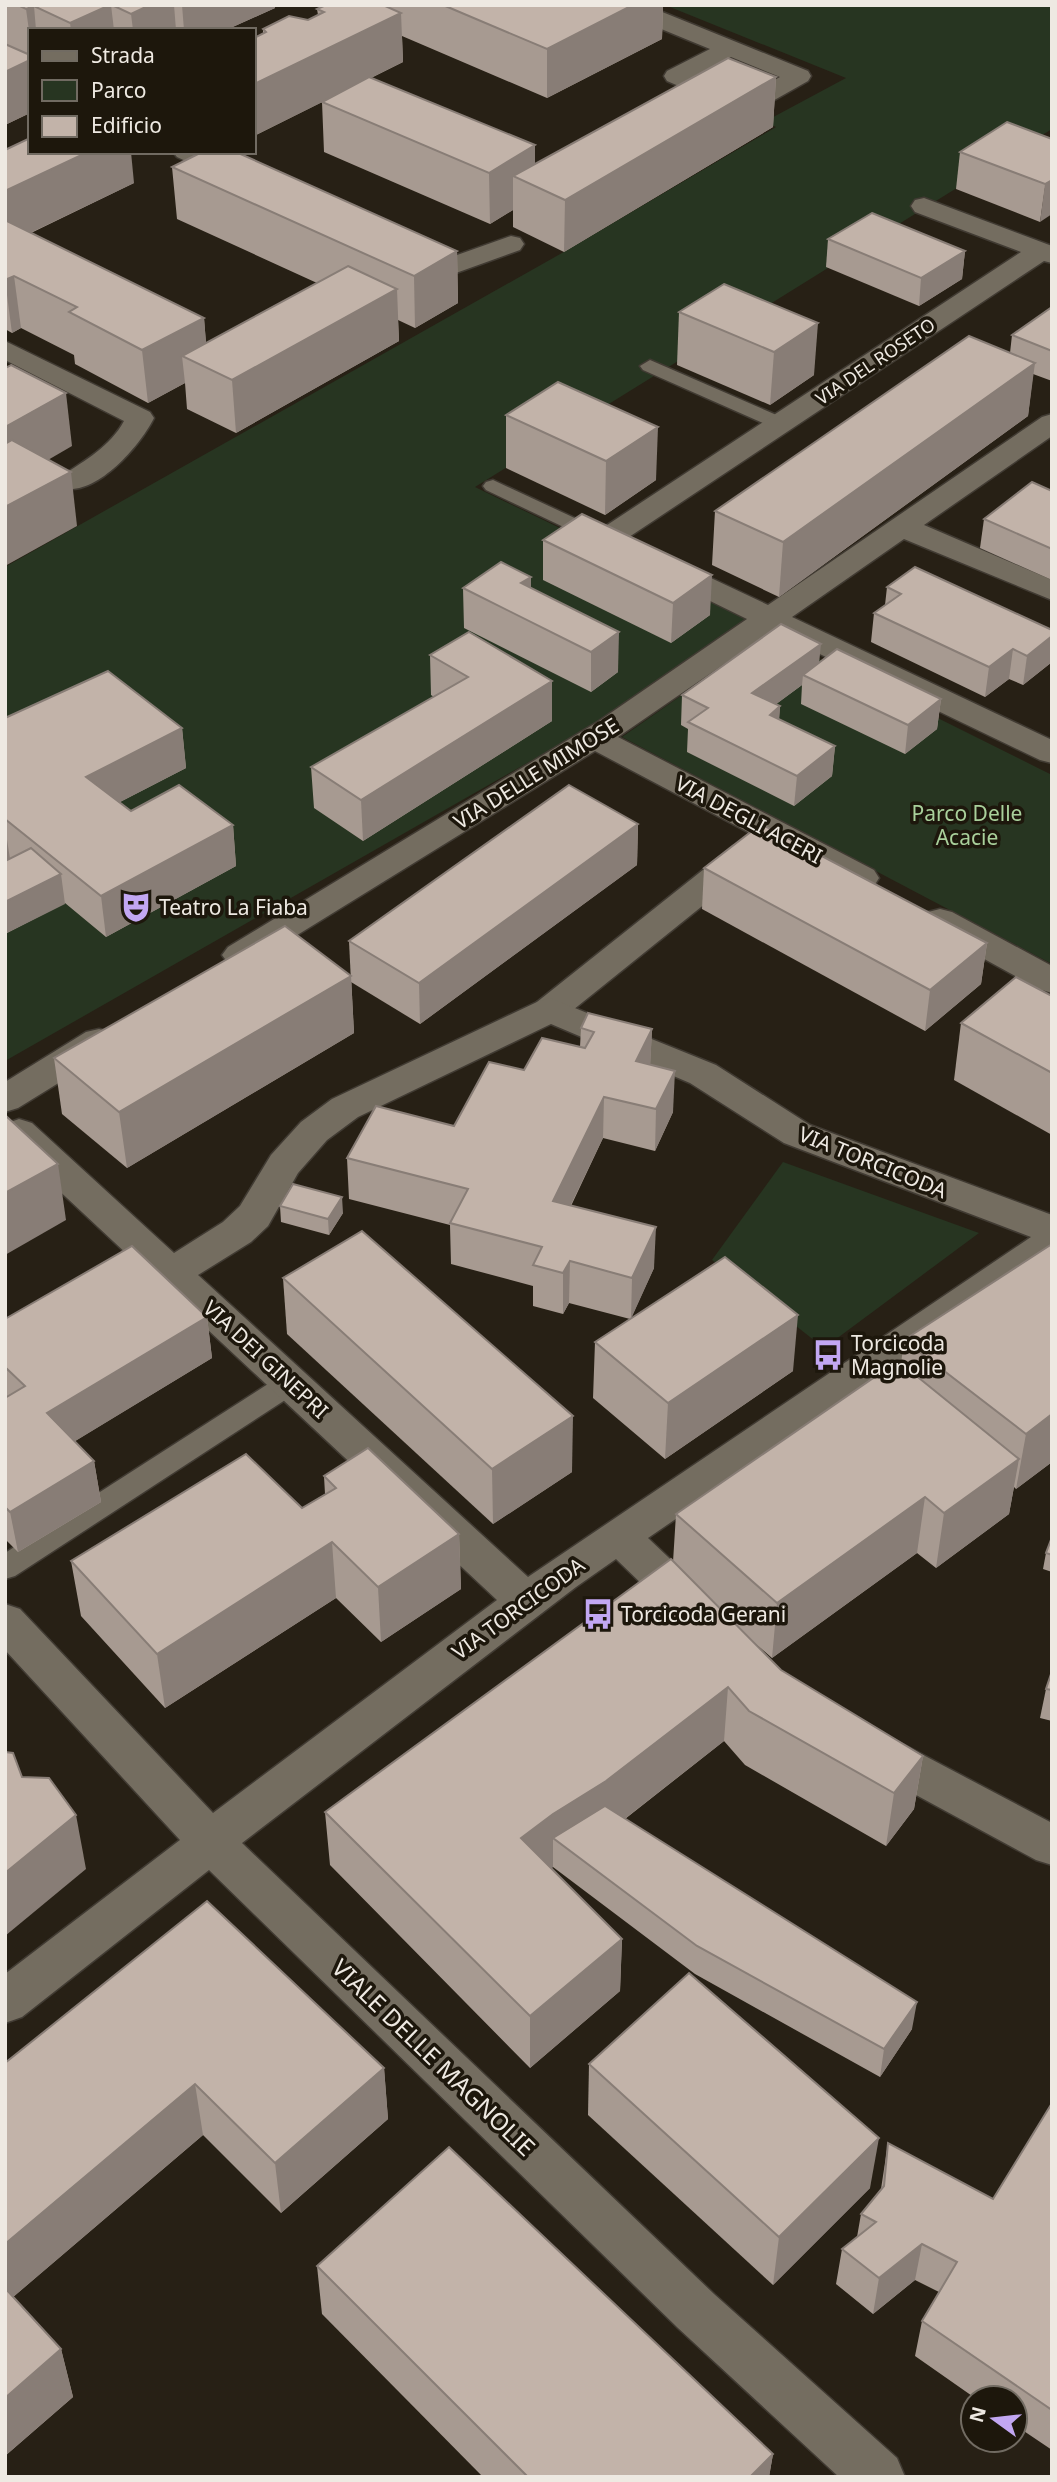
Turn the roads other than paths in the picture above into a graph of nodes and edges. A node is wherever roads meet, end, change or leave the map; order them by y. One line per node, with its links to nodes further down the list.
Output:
1 (623, 5): 2 (street)
2 (728, 49)
3 (191, 154): 4 (street)
4 (261, 187)
5 (924, 206): 8 (street, VIA DEL ROSETO)
6 (511, 244): 7 (street)
7 (394, 248)
8 (1046, 253): 14 (street, VIA DEL ROSETO)
9 (5, 349): 11 (street)
10 (650, 366): 14 (lane)
11 (42, 367): 12 (street); 15 (street)
12 (12, 383)
13 (1052, 423): 17 (street, VIA DELLE MIMOSE)
14 (781, 424): 18 (street, VIA DEL ROSETO)
15 (72, 482)
16 (493, 486): 18 (lane)
17 (902, 527): 19 (street); 20 (street, VIA DELLE MIMOSE)
18 (606, 540): 20 (street)
19 (1052, 591)
20 (771, 618): 21 (street, VIA DELLE MIMOSE); 22 (street)
21 (594, 738): 23 (street, VIA DEGLI ACERI); 24 (street, VIA DELLE MIMOSE)
22 (1052, 753)
23 (775, 831): 25 (street, VIA DEGLI ACERI); 26 (street)
24 (217, 969)
25 (1052, 981)
26 (550, 1010): 30 (street, VIA TORCICODA); 32 (street)
27 (123, 1027): 28 (street)
28 (5, 1099)
29 (5, 1119): 32 (street, VIA DEI GINEPRI)
30 (1052, 1230)
31 (1052, 1242): 34 (street, VIA TORCICODA)
32 (173, 1272): 33 (street, VIA DEI GINEPRI)
33 (292, 1382): 35 (lane); 36 (street, VIA DEI GINEPRI)
34 (619, 1536): 36 (street, VIA TORCICODA); 38 (street)
35 (5, 1568)
36 (526, 1601): 40 (street, VIA TORCICODA)
37 (5, 1621): 40 (street, VIALE DELLE MAGNOLIE)
38 (721, 1634)
39 (836, 1730): 41 (street)
40 (212, 1843): 42 (street, VIA TORCICODA); 43 (street, VIALE DELLE MAGNOLIE)
41 (1052, 1846)
42 (5, 2002)
43 (878, 2477)

